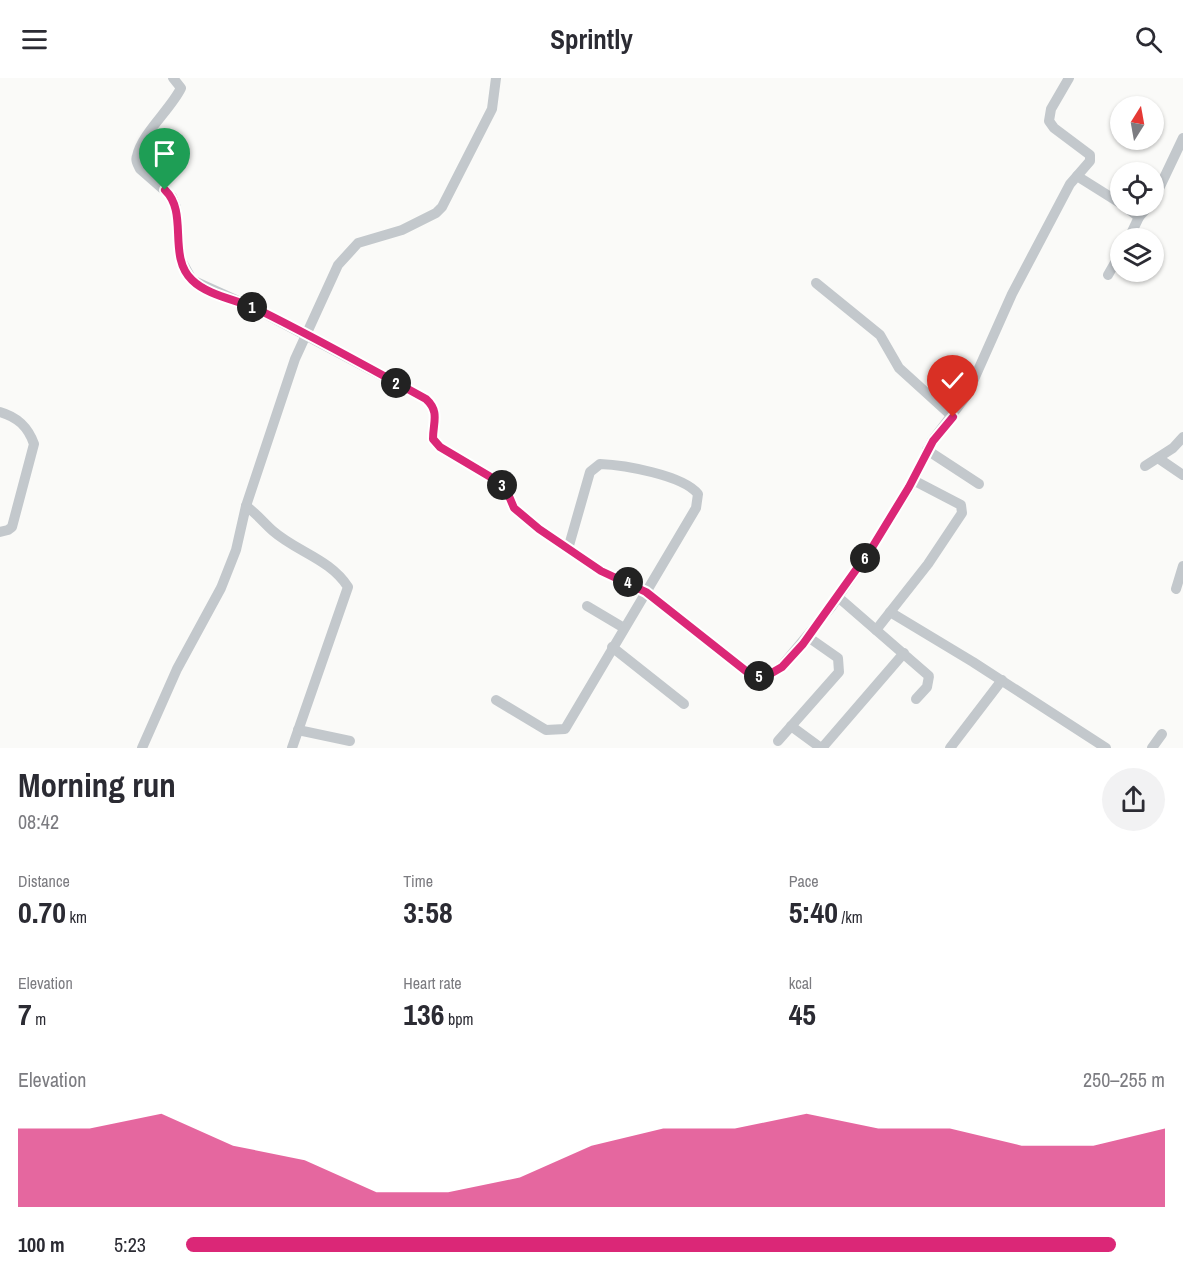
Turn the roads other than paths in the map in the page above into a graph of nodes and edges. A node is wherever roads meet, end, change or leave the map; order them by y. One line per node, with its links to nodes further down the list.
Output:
1 (173, 78): 13 (street)
2 (496, 78): 13 (street)
3 (1069, 78): 5 (street)
4 (1183, 138): 6 (street)
5 (1077, 176): 7 (street); 15 (street)
6 (1164, 179)
7 (1110, 197)
8 (1139, 217): 9 (street)
9 (1134, 228)
10 (1110, 272): 11 (street)
11 (1108, 275)
12 (816, 283): 15 (street)
13 (306, 335): 23 (street); 25 (street)
14 (0, 412): 24 (street)
15 (953, 417): 17 (street)
16 (1183, 438): 18 (street)
17 (927, 450): 21 (street); 22 (street)
18 (1158, 458): 19 (street); 20 (street)
19 (1145, 466)
20 (1183, 475)
21 (913, 480): 29 (street); 31 (street)
22 (979, 484)
23 (246, 506): 42 (street); 46 (street)
24 (0, 532)
25 (568, 549): 28 (street); 28 (street)
26 (1183, 566): 27 (street)
27 (1176, 588)
28 (646, 592): 32 (street); 34 (street)
29 (838, 597): 33 (street); 34 (street)
30 (586, 606): 32 (street)
31 (890, 612): 33 (street); 37 (street)
32 (624, 628): 35 (street)
33 (876, 630): 36 (street)
34 (808, 637): 41 (street)
35 (612, 646): 39 (street); 40 (street)
36 (904, 652): 38 (street); 48 (street)
37 (1002, 680): 49 (street); 50 (street)
38 (916, 699)
39 (496, 700)
40 (684, 704)
41 (791, 726): 45 (street); 48 (street)
42 (298, 730): 44 (street); 47 (street)
43 (1162, 734): 51 (street)
44 (350, 741)
45 (778, 741)
46 (142, 748)
47 (292, 748)
48 (822, 748)
49 (950, 748)
50 (1106, 748)
51 (1152, 748)

